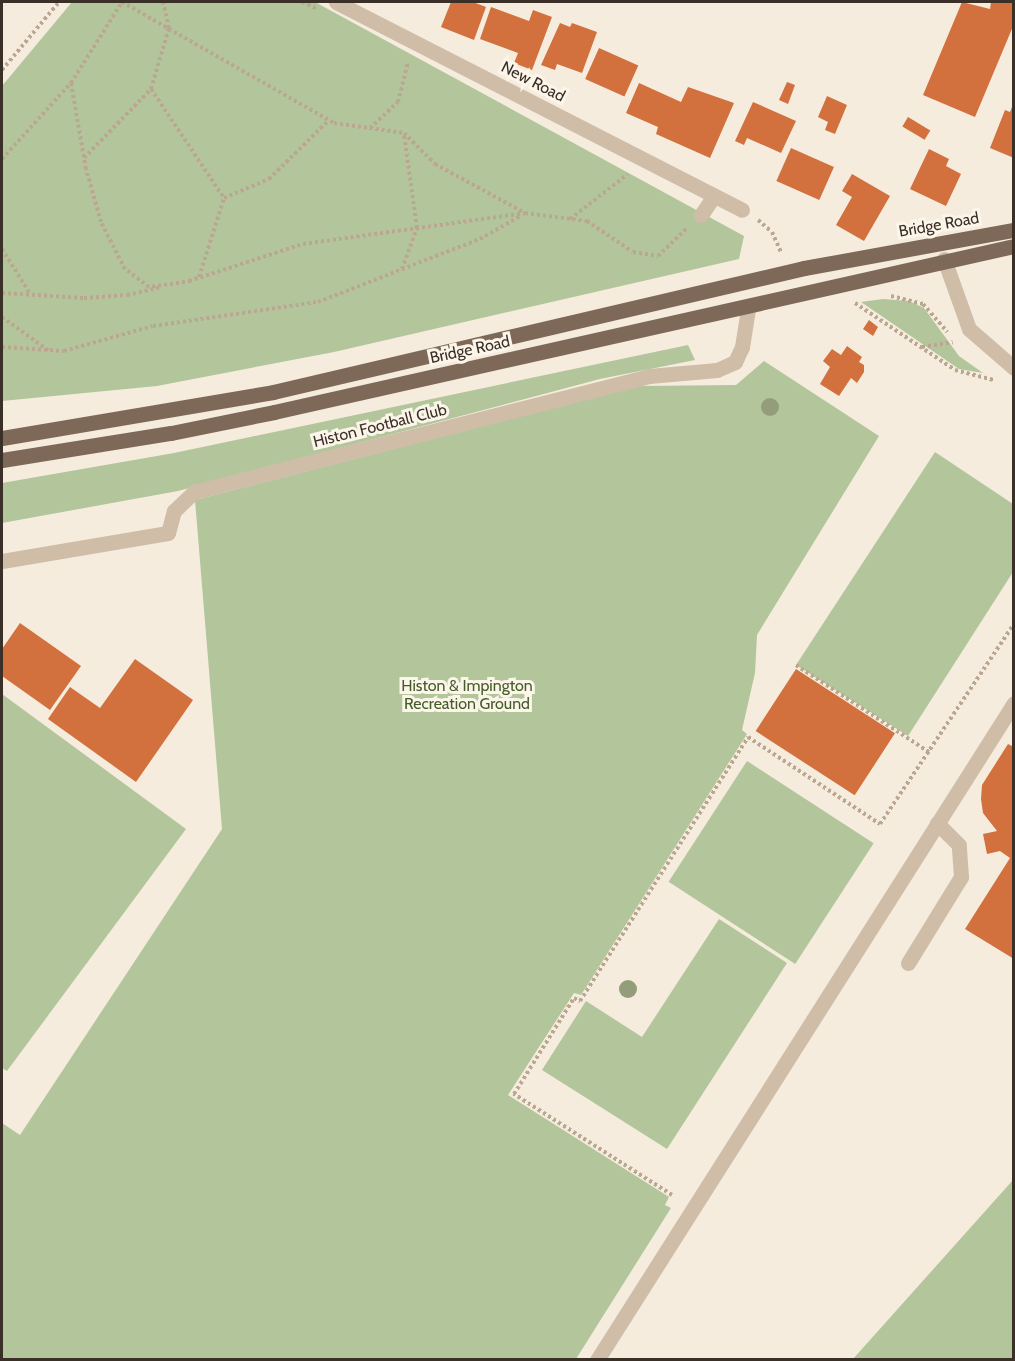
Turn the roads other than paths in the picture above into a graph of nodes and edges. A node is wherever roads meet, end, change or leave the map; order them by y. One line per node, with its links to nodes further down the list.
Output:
1 (336, 2): 2 (street, New Road)
2 (714, 196): 3 (street, New Road); 4 (street)
3 (742, 210)
4 (701, 215)
5 (1014, 230): 6 (main road, Bridge Road)
6 (998, 234): 8 (main road, Bridge Road); 9 (main road)
7 (1014, 246): 9 (main road, Bridge Road)
8 (870, 255): 9 (main road, Bridge Road); 12 (main road, Bridge Road)
9 (944, 259): 10 (main road, Bridge Road); 11 (street)
10 (748, 308): 13 (main road, Bridge Road); 14 (street, Histon Football Club)
11 (1009, 373)
12 (2, 438)
13 (2, 460)
14 (2, 561)
15 (1014, 703): 16 (street)
16 (937, 824): 17 (street); 18 (street)
17 (908, 963)
18 (597, 1359)

